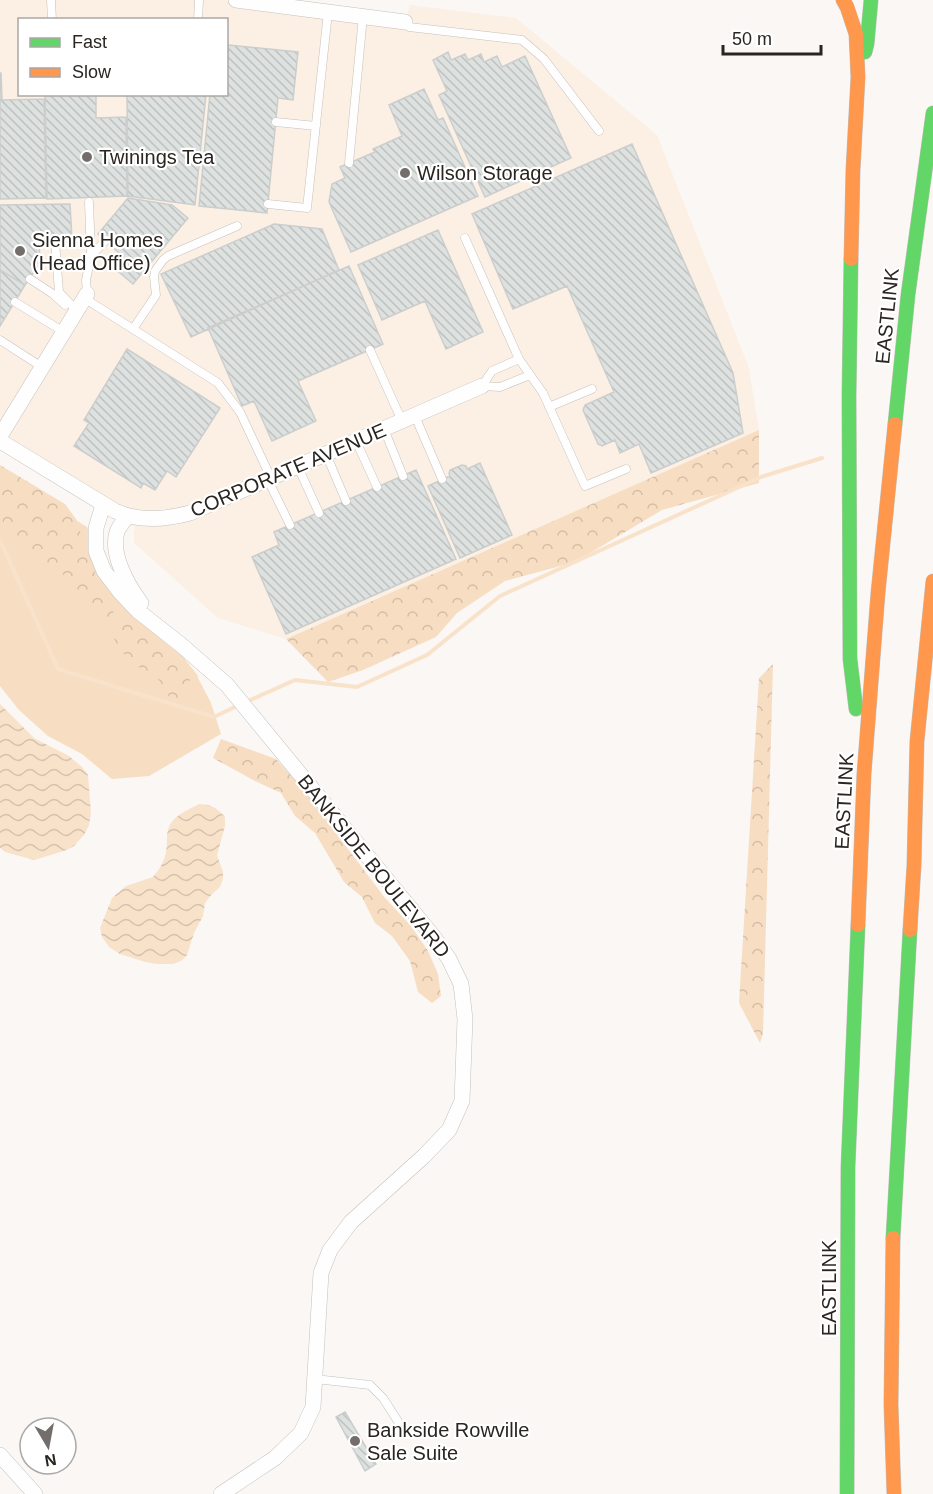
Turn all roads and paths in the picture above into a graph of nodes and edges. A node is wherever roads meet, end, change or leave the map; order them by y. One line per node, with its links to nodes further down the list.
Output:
1 (51, 0): 8 (lane)
2 (199, 0): 9 (lane)
3 (236, 0): 6 (street)
4 (843, 0): 11 (highway)
5 (871, 0): 11 (highway)
6 (328, 12): 7 (street); 14 (lane)
7 (363, 16): 10 (street); 16 (lane)
8 (52, 18)
9 (198, 18)
10 (405, 22): 15 (lane)
11 (858, 77): 55 (highway)
12 (933, 113): 55 (highway, EASTLINK)
13 (276, 122): 14 (lane)
14 (316, 126): 18 (lane)
15 (599, 131)
16 (349, 164)
17 (89, 202): 23 (lane)
18 (268, 204)
19 (237, 226): 27 (lane)
20 (465, 238): 31 (lane)
21 (106, 240): 23 (lane)
22 (55, 241): 26 (lane)
23 (91, 256): 26 (lane)
24 (30, 279): 26 (lane)
25 (15, 302): 28 (lane)
26 (81, 304): 27 (lane); 28 (street)
27 (133, 329): 45 (lane)
28 (64, 332): 32 (street)
29 (0, 340): 32 (lane)
30 (370, 350): 37 (lane)
31 (519, 359): 33 (lane); 34 (lane)
32 (42, 367): 39 (street)
33 (530, 375): 34 (lane); 36 (lane)
34 (482, 386): 37 (street, CORPORATE AVENUE)
35 (592, 389): 36 (lane)
36 (549, 407): 43 (lane)
37 (408, 418): 38 (street, CORPORATE AVENUE); 46 (lane)
38 (384, 429): 40 (street, CORPORATE AVENUE); 44 (lane)
39 (0, 439): 49 (street, CORPORATE AVENUE)
40 (356, 441): 41 (street, CORPORATE AVENUE); 47 (lane)
41 (326, 454): 42 (street, CORPORATE AVENUE); 48 (lane)
42 (298, 466): 45 (street, CORPORATE AVENUE); 50 (lane)
43 (626, 469)
44 (404, 476)
45 (270, 479): 51 (street, CORPORATE AVENUE); 52 (lane)
46 (442, 479)
47 (377, 487)
48 (346, 501)
49 (104, 505): 51 (street, CORPORATE AVENUE); 54 (street, BANKSIDE BOULEVARD)
50 (319, 513)
51 (128, 516): 54 (street, BANKSIDE BOULEVARD)
52 (290, 525)
53 (933, 581): 57 (highway)
54 (159, 627): 58 (street, BANKSIDE BOULEVARD)
55 (864, 774): 63 (highway, EASTLINK)
56 (928, 800): 57 (highway)
57 (914, 865): 64 (highway)
58 (315, 1379): 59 (lane); 62 (street, BANKSIDE BOULEVARD)
59 (399, 1423)
60 (0, 1455): 61 (street)
61 (35, 1494)
62 (221, 1494)
63 (847, 1494)
64 (894, 1494)

